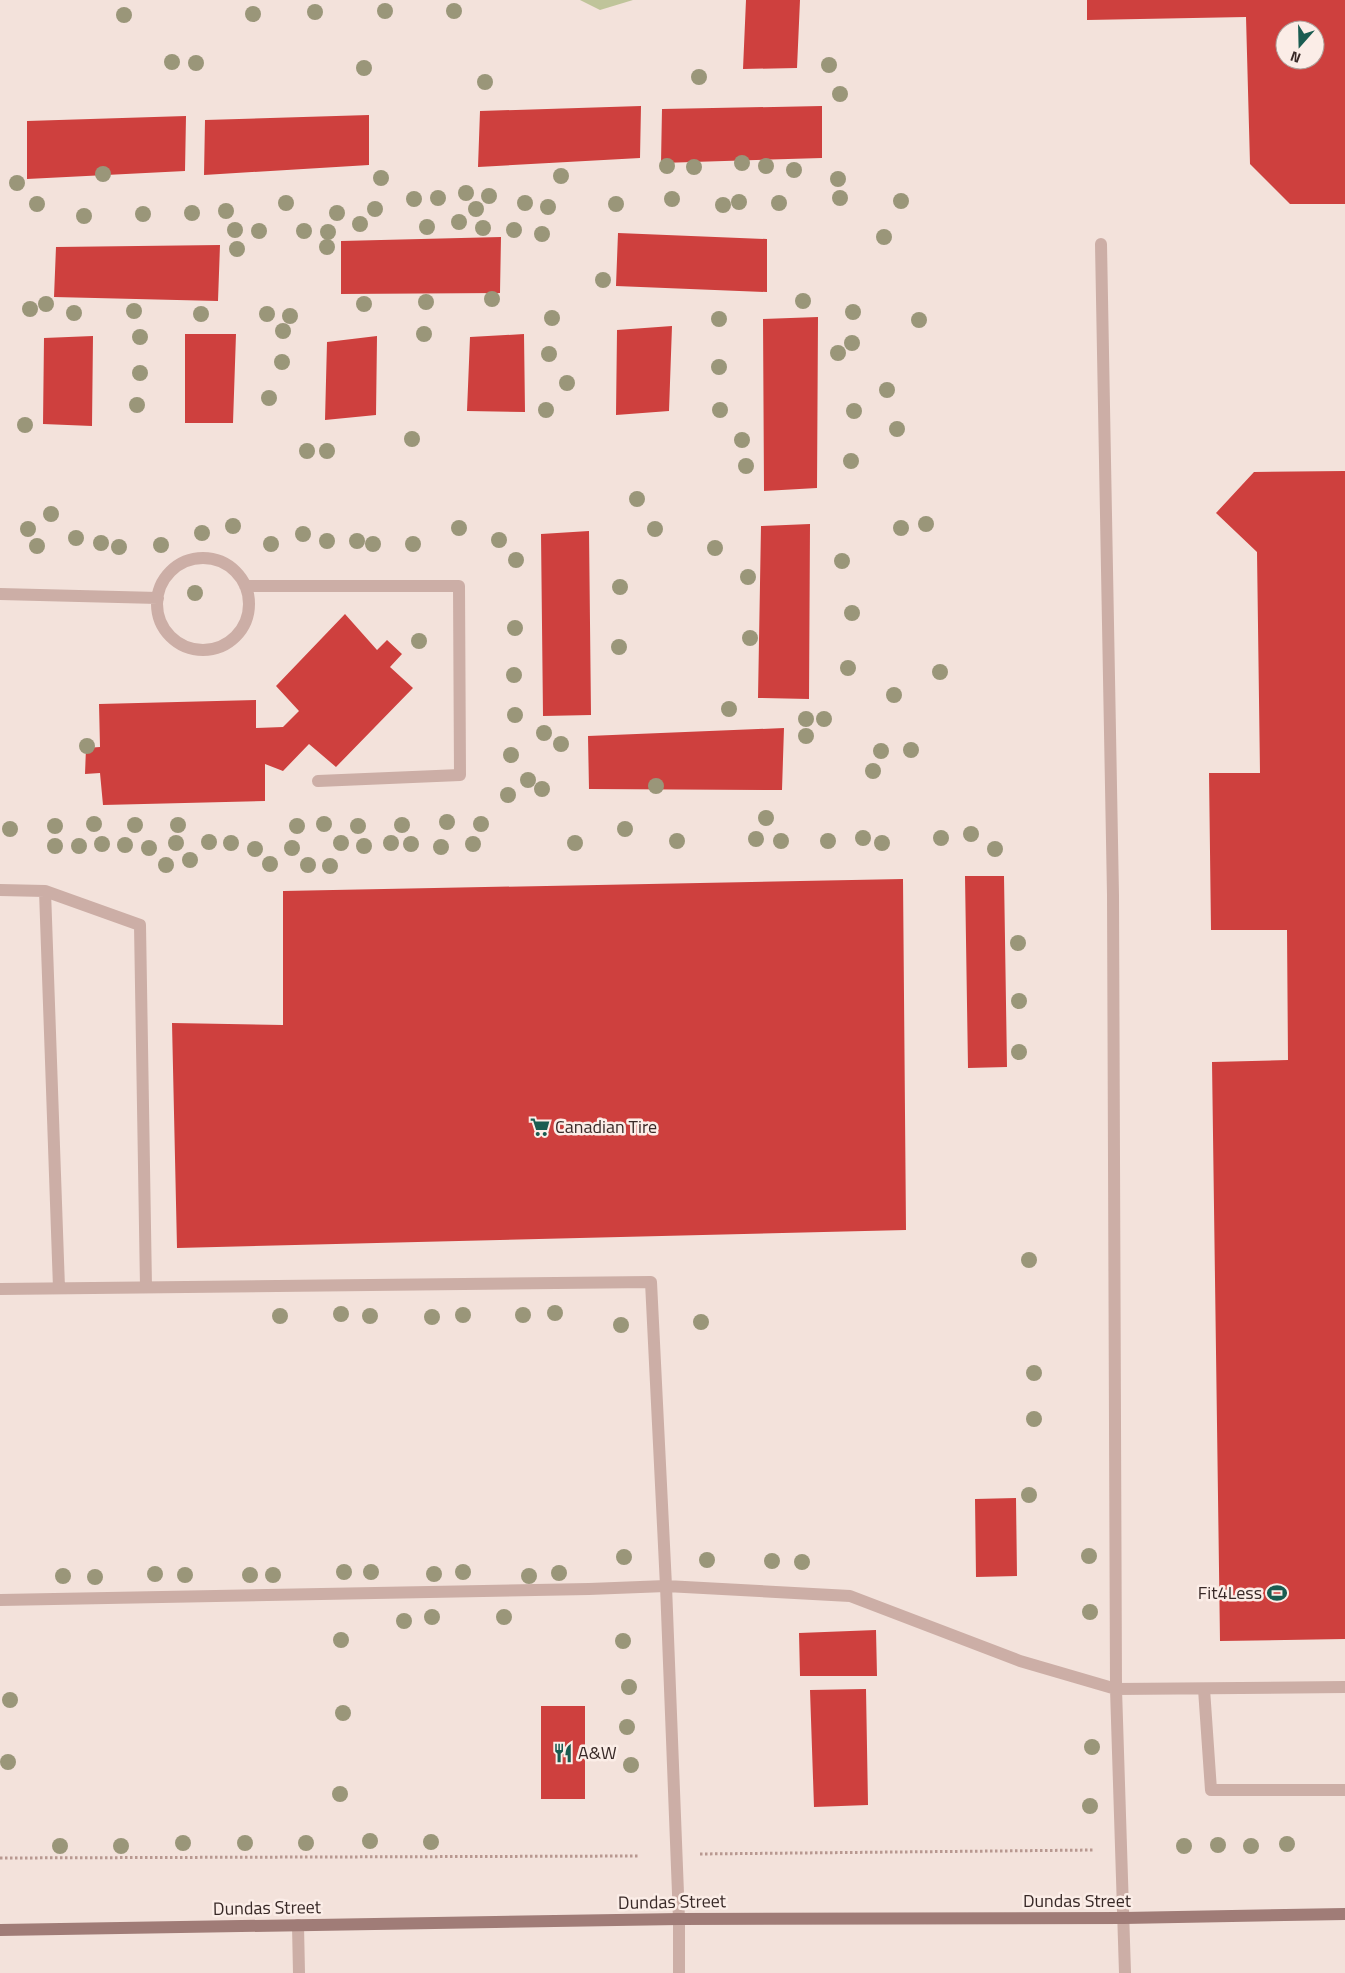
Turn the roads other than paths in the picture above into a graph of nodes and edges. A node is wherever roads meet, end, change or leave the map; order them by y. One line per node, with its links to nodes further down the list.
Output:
1 (1101, 244): 14 (street)
2 (246, 586): 4 (street); 4 (street); 5 (street)
3 (0, 594): 4 (street)
4 (158, 598)
5 (318, 781)
6 (0, 890): 7 (street)
7 (45, 891): 8 (street); 10 (street)
8 (146, 1287): 10 (street); 11 (street)
9 (0, 1288): 10 (street)
10 (59, 1288)
11 (666, 1586): 12 (street); 14 (street); 19 (street)
12 (0, 1600)
13 (1345, 1687): 15 (street)
14 (1116, 1688): 15 (street); 18 (street)
15 (1204, 1689): 16 (street)
16 (1345, 1790)
17 (1345, 1914): 18 (main road, Dundas Street)
18 (1124, 1918): 19 (main road, Dundas Street); 24 (street)
19 (679, 1919): 20 (main road, Dundas Street); 23 (street)
20 (298, 1925): 21 (main road, Dundas Street); 22 (street)
21 (0, 1930)
22 (298, 1973)
23 (679, 1973)
24 (1126, 1973)

